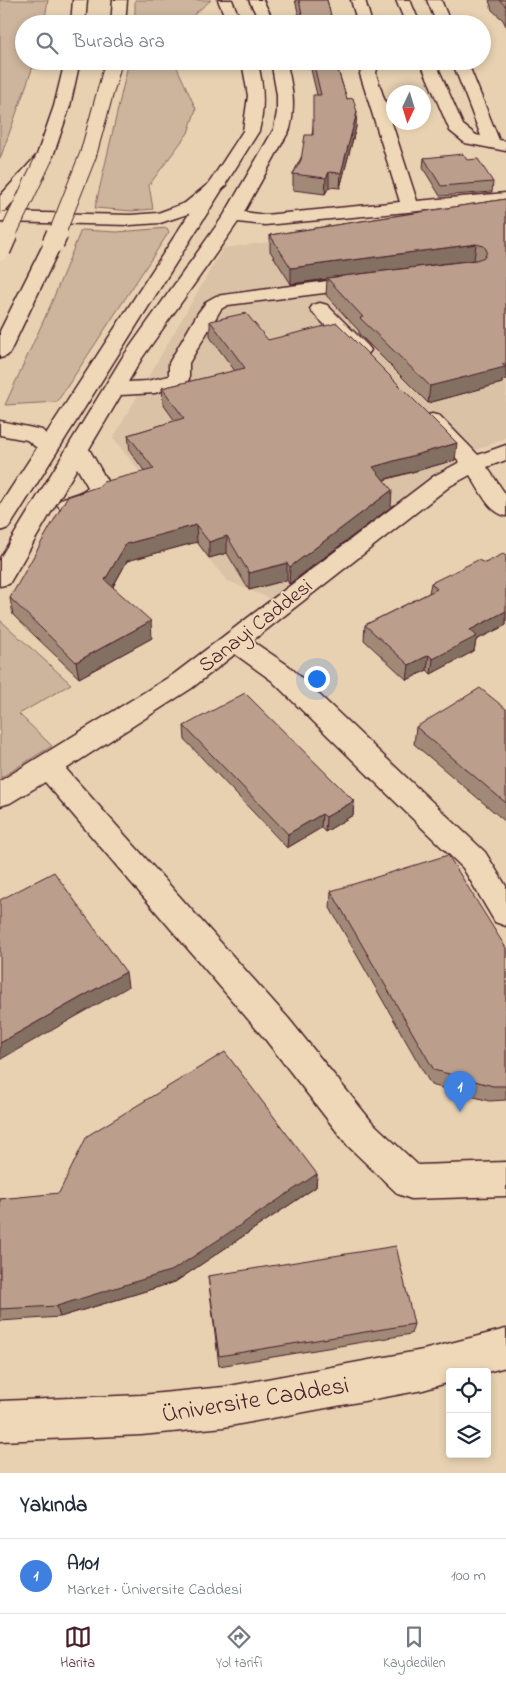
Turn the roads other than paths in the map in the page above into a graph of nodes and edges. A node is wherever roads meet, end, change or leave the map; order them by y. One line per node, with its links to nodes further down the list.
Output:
1 (80, 0): 8 (main road)
2 (120, 0): 9 (main road)
3 (225, 0): 10 (main road)
4 (256, 0): 11 (main road)
5 (358, 0): 12 (main road)
6 (403, 0): 13 (main road)
7 (434, 0): 14 (main road)
8 (79, 15)
9 (119, 15)
10 (231, 15)
11 (264, 15)
12 (362, 15)
13 (409, 15)
14 (440, 15)
15 (72, 70): 23 (main road)
16 (111, 70): 30 (main road, bridge)
17 (251, 70): 24 (main road)
18 (281, 70): 28 (main road)
19 (369, 70): 26 (main road)
20 (431, 70): 22 (main road)
21 (463, 70): 22 (main road)
22 (499, 144)
23 (45, 156): 27 (main road, bridge); 31 (main road, bridge)
24 (218, 185): 29 (main road); 40 (main road)
25 (506, 198): 26 (main road)
26 (410, 206): 28 (main road)
27 (0, 207)
28 (233, 216): 37 (main road)
29 (0, 217)
30 (53, 243): 34 (main road); 35 (main road)
31 (0, 250)
32 (378, 281): 37 (main road)
33 (320, 309): 36 (main road)
34 (0, 326)
35 (0, 352)
36 (376, 365)
37 (115, 388): 41 (main road)
38 (418, 408): 43 (main road)
39 (0, 428): 40 (main road)
40 (49, 446): 46 (main road)
41 (78, 448): 45 (main road); 45 (main road)
42 (506, 452): 43 (main road, Sanayi Caddesi)
43 (474, 464): 44 (main road); 48 (main road, Sanayi Caddesi)
44 (506, 509)
45 (39, 514): 47 (main road)
46 (0, 523)
47 (0, 578)
48 (234, 641): 49 (main road, Sanayi Caddesi); 51 (main road)
49 (48, 767): 50 (main road, Sanayi Caddesi); 52 (main road)
50 (0, 795)
51 (506, 913)
52 (506, 1179)
53 (506, 1348): 54 (main road, Üniversite Caddesi)
54 (0, 1421)

